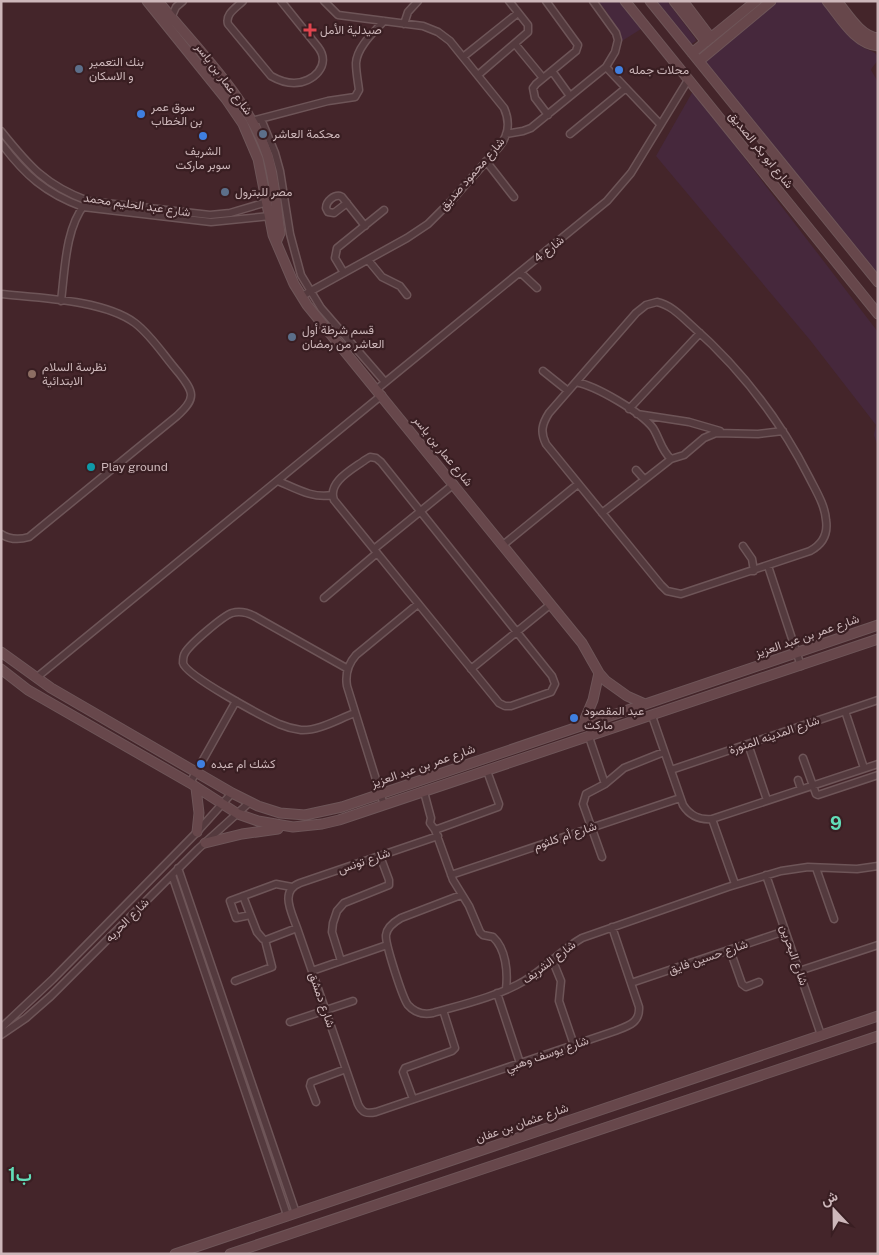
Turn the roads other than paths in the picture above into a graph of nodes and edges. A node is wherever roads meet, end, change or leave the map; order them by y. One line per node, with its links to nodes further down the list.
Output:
1 (147, 1): 47 (street, شارع عمار بن ياسر)
2 (158, 1): 20 (street, شارع عمار بن ياسر)
3 (183, 1): 20 (street)
4 (243, 1): 5 (street)
5 (281, 1)
6 (324, 1): 21 (street, شارع محمود صديق)
7 (418, 1): 22 (street)
8 (508, 1): 19 (street)
9 (546, 1): 31 (street)
10 (593, 1): 30 (street)
11 (625, 1): 34 (street, شارع ابو بكر الصديق)
12 (650, 1): 27 (street, شارع ابو بكر الصديق)
13 (674, 1): 24 (street)
14 (683, 1): 24 (street)
15 (756, 1): 24 (street)
16 (771, 1): 29 (street)
17 (828, 1): 26 (street)
18 (837, 1): 23 (street)
19 (518, 13): 25 (street); 28 (street)
20 (171, 18): 38 (street, شارع عمار بن ياسر)
21 (384, 21): 22 (street, شارع محمود صديق); 38 (street)
22 (404, 24): 28 (street, شارع محمود صديق)
23 (878, 38)
24 (709, 40): 27 (street)
25 (515, 44): 32 (street); 33 (street)
26 (878, 46)
27 (692, 53): 29 (street, شارع ابو بكر الصديق)
28 (463, 57): 32 (street, شارع محمود صديق)
29 (698, 61): 61 (street, شارع ابو بكر الصديق)
30 (606, 67): 35 (street); 36 (street)
31 (552, 71): 33 (street); 36 (street)
32 (478, 74): 41 (street, شارع محمود صديق)
33 (543, 78): 37 (street)
34 (688, 80): 39 (street, شارع 4); 67 (street, شارع ابو بكر الصديق)
35 (626, 88): 39 (street); 42 (street)
36 (570, 96): 37 (street)
37 (548, 115): 41 (street)
38 (257, 120): 46 (street, شارع عمار بن ياسر); 64 (street)
39 (660, 124): 59 (street, شارع 4)
40 (1, 131): 49 (street, شارع عبد الحليم محمد)
41 (506, 134): 45 (street, شارع محمود صديق)
42 (570, 134)
43 (1, 143): 44 (street, شارع عبد الحليم محمد)
44 (4, 151): 52 (street, شارع عبد الحليم محمد)
45 (486, 162): 48 (street); 58 (street, شارع محمود صديق)
46 (271, 169): 47 (street); 57 (street, شارع عمار بن ياسر)
47 (261, 172): 50 (street, شارع عمار بن ياسر)
48 (514, 197)
49 (88, 201): 52 (street); 55 (street, شارع عبد الحليم محمد)
50 (267, 202): 54 (street, شارع عمار بن ياسر); 55 (street, شارع عبد الحليم محمد)
51 (347, 203): 56 (street)
52 (83, 207): 55 (street, شارع عبد الحليم محمد); 66 (street)
53 (384, 210): 56 (street)
54 (270, 216): 55 (street, شارع عبد الحليم محمد); 57 (street, شارع عمار بن ياسر)
55 (221, 218)
56 (365, 226): 60 (street)
57 (277, 240): 64 (street, شارع عمار بن ياسر)
58 (368, 260): 60 (street, شارع محمود صديق); 65 (street)
59 (520, 272): 62 (street); 70 (street, شارع 4)
60 (344, 273): 64 (street, شارع محمود صديق)
61 (878, 282)
62 (537, 288)
63 (1, 294): 66 (street)
64 (306, 294): 70 (street); 73 (street, شارع عمار بن ياسر)
65 (407, 295)
66 (61, 301): 87 (street)
67 (878, 314)
68 (700, 333): 71 (street); 74 (street); 76 (street)
69 (543, 371): 72 (street)
70 (385, 382): 73 (street, شارع 4)
71 (576, 382): 72 (street); 74 (street)
72 (568, 391): 83 (street)
73 (379, 392): 81 (street, شارع 4); 82 (street, شارع عمار بن ياسر)
74 (629, 409): 75 (street)
75 (636, 414): 77 (street); 78 (street)
76 (783, 431): 77 (street); 91 (street)
77 (724, 432): 78 (street)
78 (671, 459): 80 (street)
79 (636, 470): 80 (street)
80 (644, 479): 86 (street)
81 (278, 481): 84 (street); 106 (street, شارع 4)
82 (454, 484): 85 (street); 88 (street, شارع عمار بن ياسر)
83 (578, 484): 86 (street); 88 (street)
84 (332, 496): 85 (street); 90 (street)
85 (420, 511): 90 (street); 97 (street)
86 (602, 513): 92 (street)
87 (1, 534)
88 (503, 545): 95 (street, شارع عمار بن ياسر)
89 (743, 546): 92 (street)
90 (375, 551): 93 (street); 94 (street)
91 (768, 566): 92 (street); 100 (street)
92 (754, 571)
93 (324, 598)
94 (418, 604): 103 (street); 104 (street)
95 (551, 604): 97 (street); 105 (street, شارع عمار بن ياسر)
96 (878, 625): 100 (street, شارع عمر بن عبد العزيز)
97 (517, 631): 104 (street); 104 (street)
98 (878, 639): 101 (street, شارع عمر بن عبد العزيز)
99 (1, 652): 106 (street, شارع عمر بن عبد العزيز)
100 (797, 653): 101 (street); 109 (street, شارع عمر بن عبد العزيز)
101 (802, 666): 112 (street, شارع عمر بن عبد العزيز)
102 (1, 669): 126 (street, شارع عمر بن عبد العزيز)
103 (348, 669): 108 (street); 111 (street)
104 (470, 669)
105 (599, 673): 109 (street, شارع عمار بن ياسر); 113 (street)
106 (36, 678): 122 (street, شارع عمر بن عبد العزيز)
107 (878, 700): 110 (street, شارع المدينه المنورة)
108 (236, 701): 111 (street); 122 (street)
109 (645, 704): 113 (street, شارع عمر بن عبد العزيز)
110 (845, 711): 115 (street, شارع المدينه المنورة); 119 (street)
111 (355, 713): 131 (street)
112 (652, 716): 114 (street, شارع عمر بن عبد العزيز); 116 (street)
113 (582, 726): 131 (street, شارع عمر بن عبد العزيز)
114 (589, 737): 121 (street, شارع عمر بن عبد العزيز); 125 (street)
115 (748, 744): 120 (street, شارع المدينه المنورة); 133 (street)
116 (664, 752): 120 (street); 125 (street)
117 (803, 758): 127 (street)
118 (878, 764): 119 (street)
119 (864, 768): 127 (street)
120 (671, 770): 132 (street)
121 (487, 771): 129 (street, شارع عمر بن عبد العزيز); 142 (street, شارع تونس)
122 (196, 772): 126 (street); 130 (street, شارع عمر بن عبد العزيز)
123 (878, 775): 127 (street)
124 (798, 780): 128 (street)
125 (606, 784): 140 (street)
126 (193, 785): 135 (street, شارع عمر بن عبد العزيز); 141 (street)
127 (813, 785): 128 (street)
128 (801, 789): 133 (street)
129 (424, 792): 136 (street, شارع عمر بن عبد العزيز); 142 (street)
130 (232, 793): 134 (street, شارع عمر بن عبد العزيز); 135 (street, شارع الحريه)
131 (380, 794): 134 (street, شارع عمر بن عبد العزيز); 136 (street)
132 (680, 798): 138 (street); 140 (street, شارع أم كلثوم)
133 (767, 800): 138 (street)
134 (250, 802): 137 (street, شارع الحريه)
135 (221, 804): 137 (street, شارع عمر بن عبد العزيز); 141 (street, شارع الحريه)
136 (384, 805): 139 (street, شارع عمر بن عبد العزيز)
137 (238, 814): 139 (street, شارع عمر بن عبد العزيز); 143 (street, شارع الحريه)
138 (712, 819): 152 (street)
139 (293, 827): 143 (street)
140 (592, 827): 145 (street); 150 (street, شارع أم كلثوم)
141 (197, 832): 183 (street, شارع الحريه)
142 (436, 832): 144 (street, شارع تونس); 150 (street)
143 (205, 843): 147 (street, شارع الحريه)
144 (380, 856): 153 (street, شارع تونس); 169 (street)
145 (602, 856)
146 (878, 866): 148 (street, شارع الشريف)
147 (178, 868): 149 (street, شارع الحريه); 162 (street)
148 (816, 868): 151 (street, شارع الشريف); 157 (street)
149 (172, 874): 163 (street); 185 (street, شارع الحريه)
150 (451, 875): 154 (street)
151 (766, 875): 152 (street, شارع الشريف); 160 (street, شارع البحرين)
152 (735, 884): 158 (street, شارع الشريف)
153 (292, 887): 155 (street); 159 (street, شارع دمشق)
154 (461, 895): 164 (street); 176 (street)
155 (243, 896): 156 (street); 156 (street)
156 (250, 915): 161 (street)
157 (834, 919)
158 (612, 927): 167 (street, شارع الشريف); 175 (street, شارع يوسف وهبي)
159 (297, 928): 161 (street); 171 (street, شارع دمشق)
160 (785, 931): 166 (street, شارع حسين فايق); 172 (street, شارع البحرين)
161 (265, 940): 173 (street)
162 (203, 942): 163 (street); 168 (street)
163 (196, 944): 170 (street)
164 (387, 945): 169 (street); 180 (street, شارع الشريف)
165 (878, 945): 172 (street)
166 (730, 950): 174 (street); 175 (street, شارع حسين فايق)
167 (552, 959): 176 (street, شارع الشريف); 188 (street)
168 (210, 961): 170 (street); 194 (street)
169 (341, 961): 171 (street)
170 (202, 964): 195 (street)
171 (312, 971): 179 (street, شارع دمشق)
172 (799, 971): 186 (street, شارع البحرين)
173 (235, 981)
174 (759, 982)
175 (631, 983): 188 (street, شارع يوسف وهبي)
176 (506, 989): 177 (street, شارع الشريف)
177 (498, 993): 180 (street, شارع الشريف); 189 (street)
178 (353, 1000): 179 (street)
179 (326, 1010): 182 (street); 190 (street, شارع دمشق)
180 (443, 1010): 191 (street)
181 (878, 1016): 186 (street, شارع عثمان بن عفان)
182 (290, 1022)
183 (5, 1023): 184 (street, شارع الحريه)
184 (1, 1028)
185 (1, 1035)
186 (821, 1035): 198 (street, شارع عثمان بن عفان)
187 (878, 1036): 199 (street)
188 (574, 1045): 189 (street, شارع يوسف وهبي)
189 (520, 1063): 191 (street, شارع يوسف وهبي)
190 (346, 1069): 192 (street); 193 (street, شارع دمشق)
191 (413, 1099): 193 (street, شارع يوسف وهبي)
192 (316, 1102)
193 (363, 1112)
194 (268, 1131): 195 (street); 196 (street)
195 (259, 1133): 197 (street)
196 (274, 1151): 197 (street); 200 (street)
197 (266, 1154): 200 (street)
198 (420, 1170): 199 (street); 200 (street, شارع عثمان بن عفان)
199 (426, 1188): 202 (street)
200 (291, 1214): 201 (street, شارع عثمان بن عفان)
201 (175, 1254)
202 (230, 1254)

